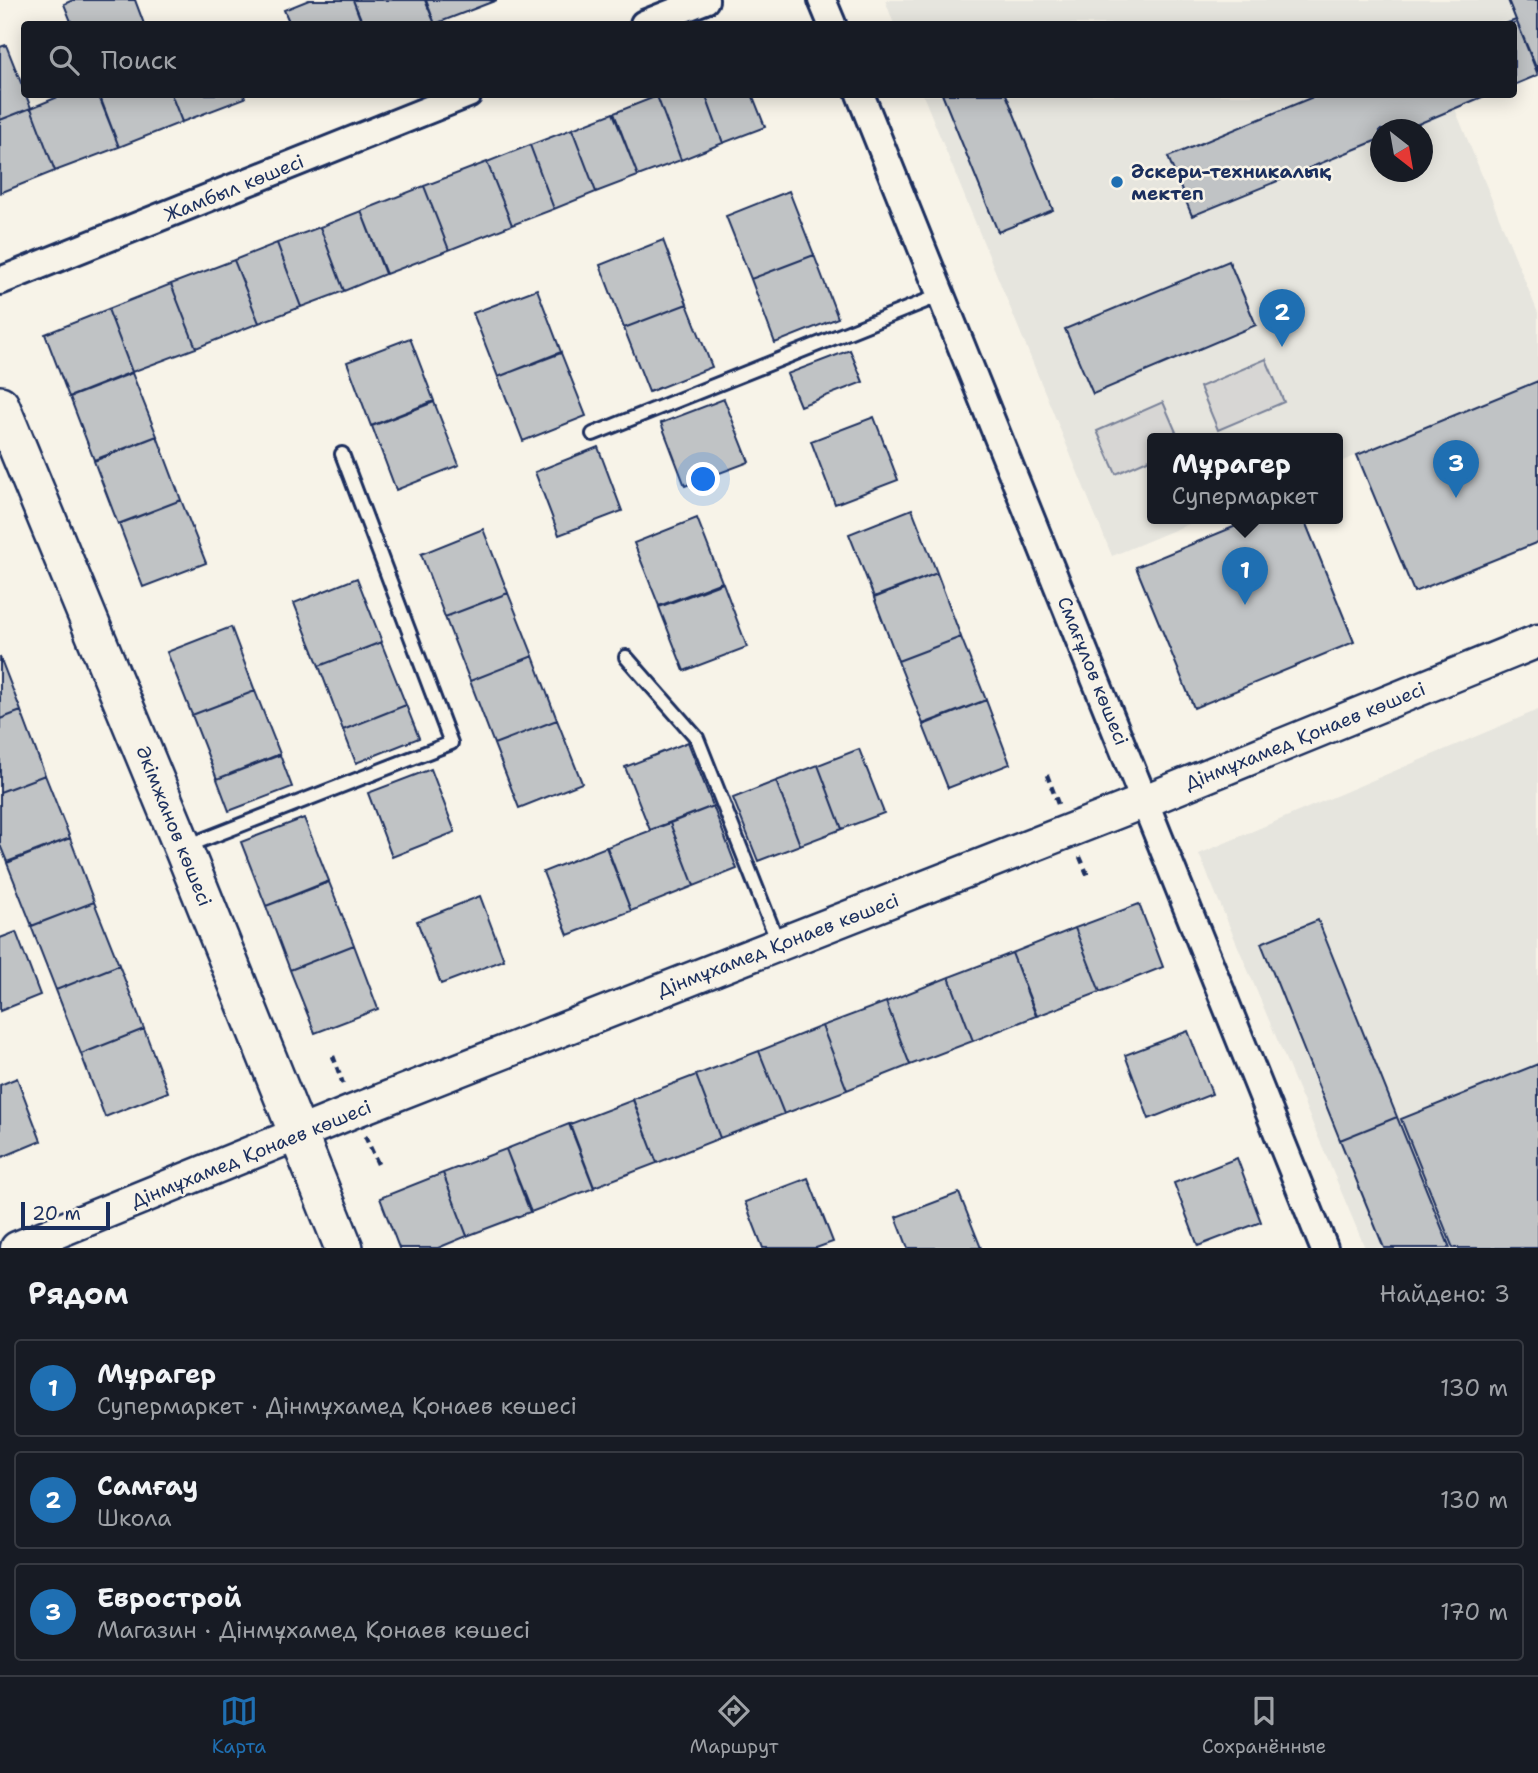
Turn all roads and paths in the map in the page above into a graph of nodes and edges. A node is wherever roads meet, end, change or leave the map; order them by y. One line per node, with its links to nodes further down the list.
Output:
1 (705, 0): 3 (street)
2 (822, 0): 4 (street)
3 (652, 21)
4 (831, 21)
5 (458, 98): 7 (street, Жамбыл көшесі)
6 (862, 98): 8 (street, Смағұлов көшесі)
7 (0, 281)
8 (941, 295): 10 (lane); 15 (street, Смағұлов көшесі)
9 (0, 405): 17 (main road, Әкімжанов көшесі)
10 (593, 434)
11 (342, 454): 17 (lane)
12 (1538, 641): 15 (street, Дінмұхамед Қонаев көшесі)
13 (626, 657): 20 (lane)
14 (1047, 775): 16 (path)
15 (1145, 801): 20 (street, Дінмұхамед Қонаев көшесі); 28 (street, Смағұлов көшесі)
16 (1060, 810)
17 (183, 848): 24 (main road, Әкімжанов көшесі)
18 (1077, 853): 19 (path)
19 (1088, 876)
20 (779, 945): 24 (street, Дінмұхамед Қонаев көшесі)
21 (333, 1056): 22 (path)
22 (343, 1084)
23 (363, 1131): 25 (path)
24 (298, 1135): 26 (street, Дінмұхамед Қонаев көшесі); 27 (main road, Әкімжанов көшесі)
25 (378, 1164)
26 (17, 1248)
27 (344, 1248)
28 (1324, 1248)

